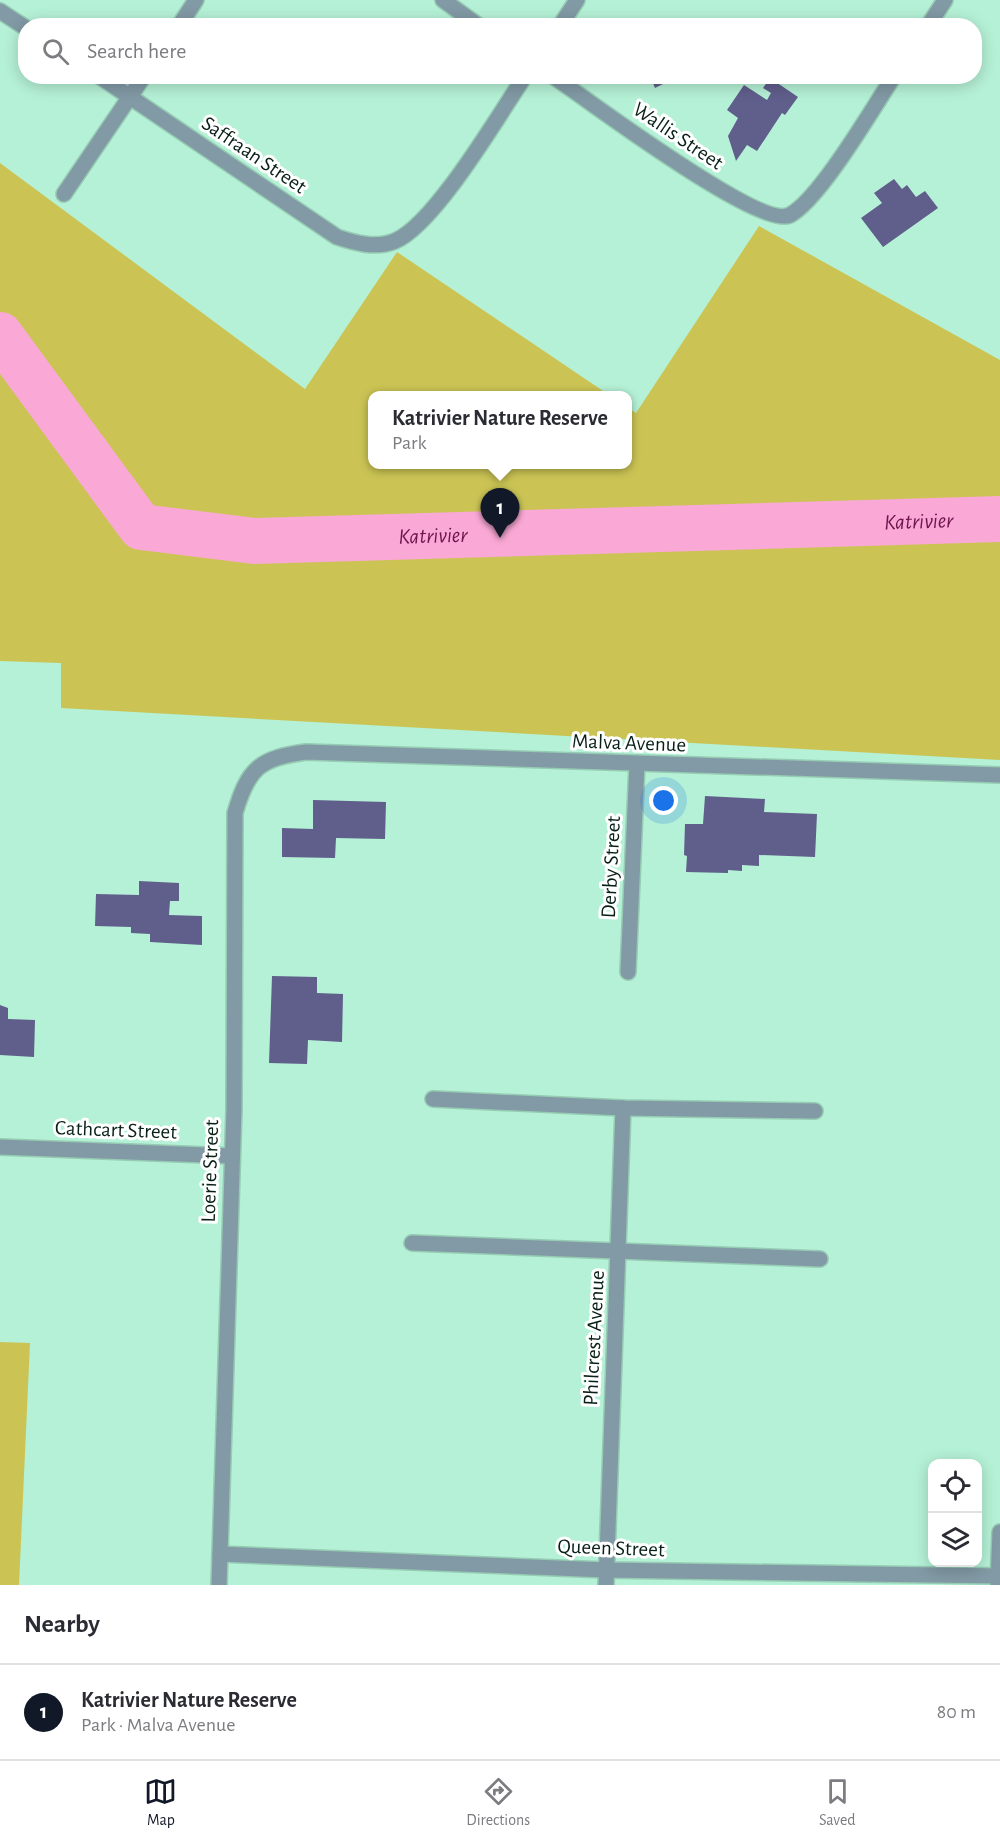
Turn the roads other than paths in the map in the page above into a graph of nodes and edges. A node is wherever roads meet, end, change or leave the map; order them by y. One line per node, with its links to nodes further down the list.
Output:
1 (196, 0): 6 (street)
2 (442, 0): 7 (street)
3 (577, 0): 8 (street)
4 (945, 0): 9 (street)
5 (0, 11): 10 (street)
6 (184, 18)
7 (468, 18)
8 (565, 18)
9 (933, 18)
10 (18, 23)
11 (111, 84): 16 (street, Saffraan Street)
12 (139, 84): 16 (street)
13 (520, 84): 16 (street, Saffraan Street)
14 (565, 84): 15 (street, Wallis Street)
15 (889, 84)
16 (130, 97): 17 (street)
17 (64, 194)
18 (637, 764): 19 (street, Malva Avenue); 20 (street, Malva Avenue); 21 (street, Derby Street)
19 (258, 765): 26 (street, Loerie Street)
20 (1000, 775)
21 (627, 972)
22 (433, 1099): 23 (street)
23 (622, 1108): 24 (street); 28 (street, Philcrest Avenue)
24 (814, 1111)
25 (0, 1148): 26 (street, Cathcart Street)
26 (232, 1156): 31 (street, Loerie Street)
27 (412, 1243): 28 (street)
28 (618, 1251): 29 (street); 32 (street, Philcrest Avenue)
29 (820, 1259)
30 (1000, 1532): 33 (street)
31 (220, 1554): 32 (street, Queen Street); 34 (street, Loerie Street)
32 (606, 1578): 33 (street, Queen Street)
33 (999, 1579)
34 (219, 1585)

